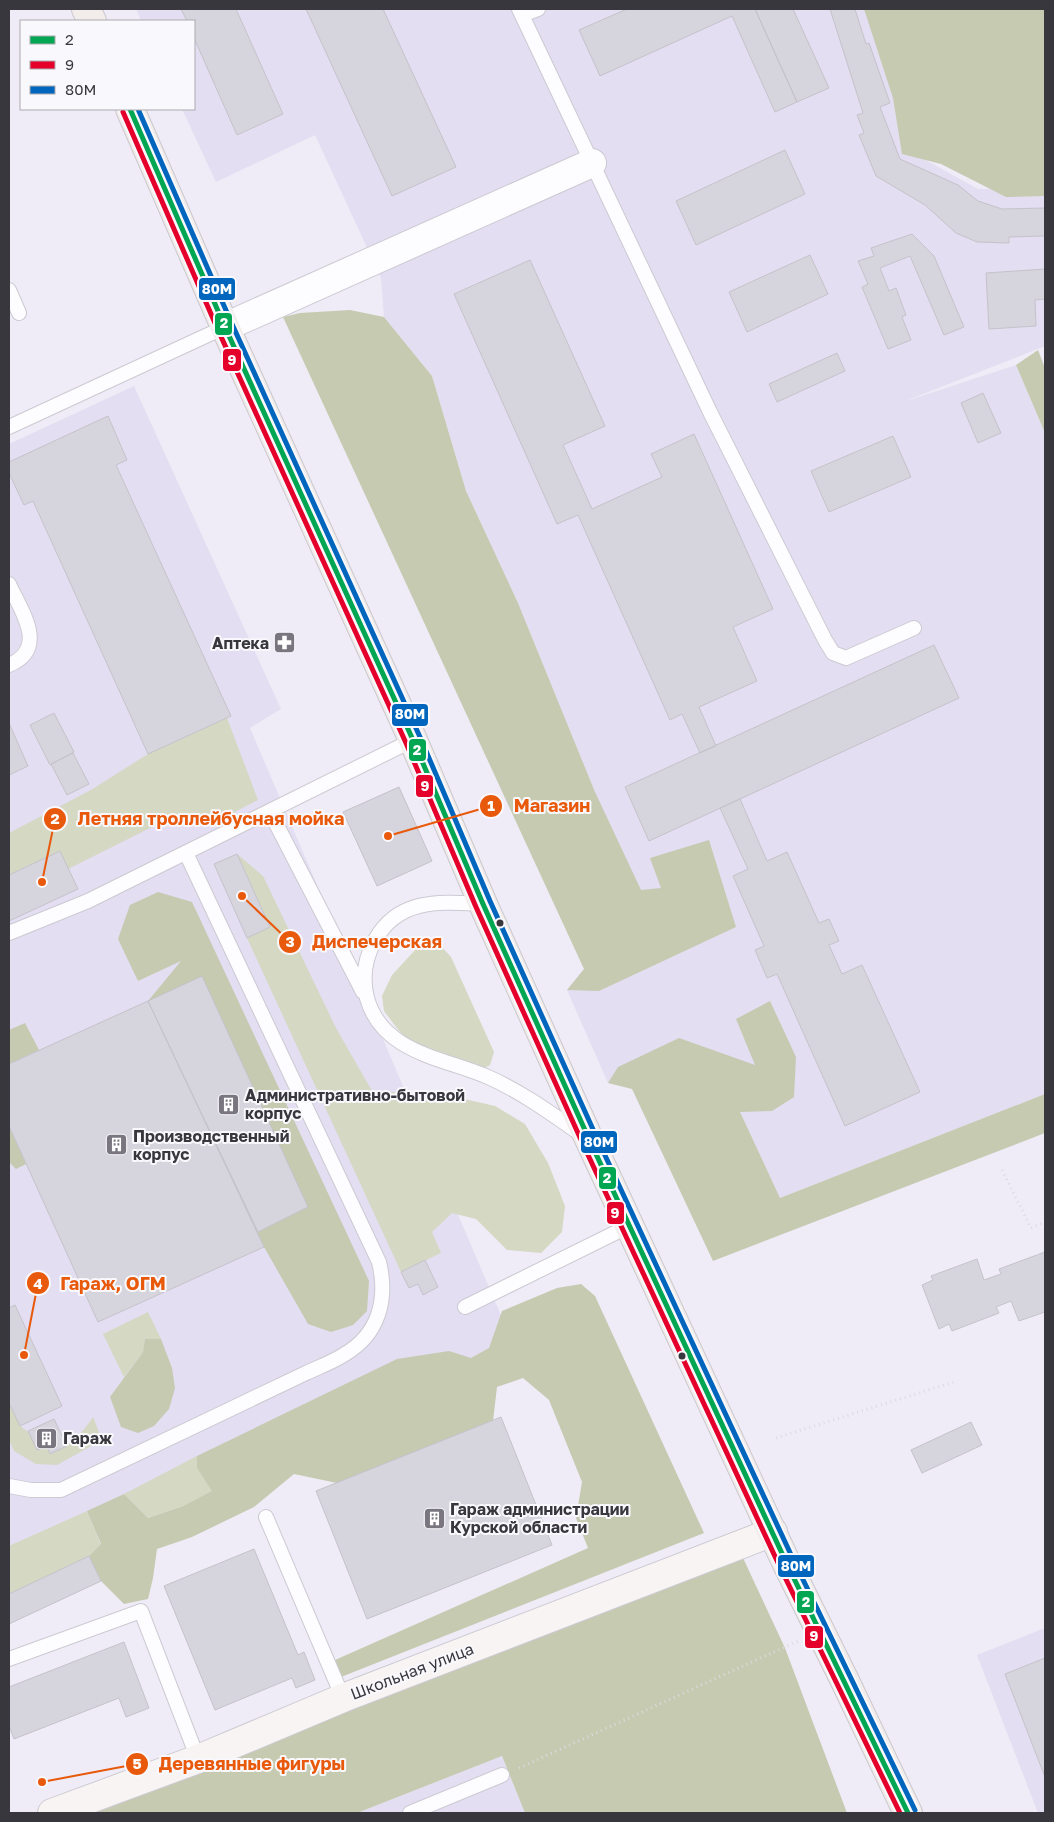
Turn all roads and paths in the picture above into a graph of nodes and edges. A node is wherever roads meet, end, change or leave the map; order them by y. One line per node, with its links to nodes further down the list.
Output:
1 (538, 9): 2 (lane)
2 (520, 12): 4 (lane)
3 (130, 110): 7 (main road)
4 (592, 163): 7 (street); 10 (lane)
5 (9, 290): 6 (lane)
6 (19, 313)
7 (225, 327): 8 (lane); 12 (main road)
8 (9, 427)
9 (9, 584): 11 (lane)
10 (914, 628)
11 (9, 665)
12 (413, 740): 13 (lane); 15 (main road)
13 (270, 812): 14 (lane); 17 (lane)
14 (186, 853): 16 (lane); 25 (lane)
15 (484, 904): 17 (lane); 18 (main road)
16 (9, 933)
17 (369, 1004): 18 (lane)
18 (589, 1139): 21 (main road)
19 (1002, 1170): 20 (path)
20 (1045, 1222)
21 (629, 1226): 22 (lane); 27 (main road)
22 (465, 1307)
23 (954, 1382): 24 (path)
24 (776, 1438)
25 (9, 1486)
26 (266, 1516): 30 (lane)
27 (773, 1532): 28 (main road); 30 (street, Школьная улица)
28 (820, 1630): 32 (path); 35 (main road)
29 (9, 1659): 31 (lane)
30 (343, 1698): 31 (street, Школьная улица)
31 (198, 1759): 33 (street, Школьная улица)
32 (502, 1775): 34 (lane)
33 (52, 1813)
34 (410, 1813)
35 (908, 1813)

